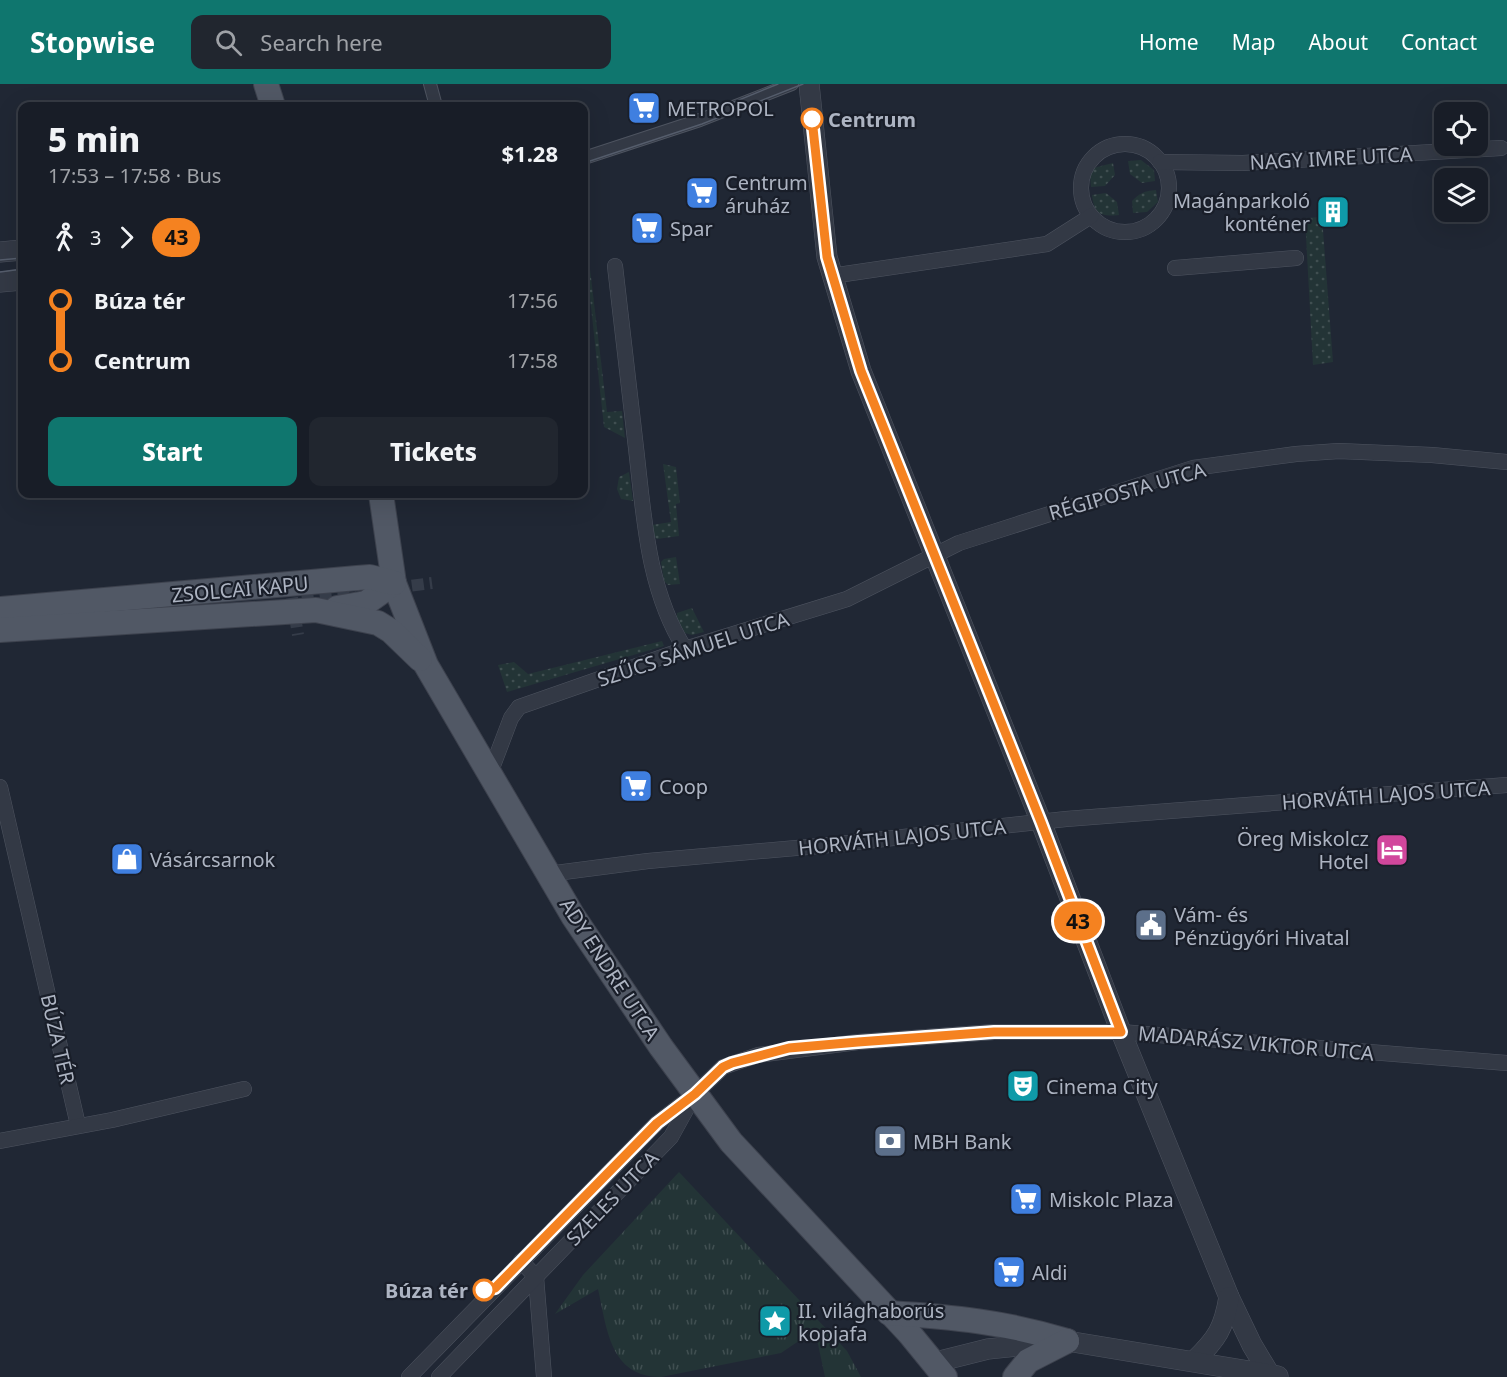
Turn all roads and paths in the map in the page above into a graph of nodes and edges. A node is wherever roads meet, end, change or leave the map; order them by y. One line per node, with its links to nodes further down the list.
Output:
1 (266, 84): 5 (main road)
2 (430, 84): 6 (street)
3 (792, 84): 8 (street)
4 (809, 84): 16 (street)
5 (272, 102)
6 (435, 102)
7 (1501, 148): 9 (street, NAGY IMRE UTCA)
8 (588, 157)
9 (1161, 162): 10 (street); 10 (street)
10 (1091, 216): 16 (street)
11 (18, 250): 12 (street)
12 (0, 252)
13 (1296, 258): 15 (street)
14 (615, 266): 27 (street)
15 (1175, 267)
16 (831, 276): 21 (street)
17 (18, 280): 18 (street)
18 (0, 282)
19 (1507, 462): 21 (street, RÉGIPOSTA UTCA)
20 (382, 498): 22 (main road, ADY ENDRE UTCA)
21 (933, 556): 27 (street, SZŰCS SÁMUEL UTCA); 32 (street)
22 (394, 583): 23 (main road, ZSOLCAI KAPU); 24 (main road, ZSOLCAI KAPU); 26 (main road, ADY ENDRE UTCA); 28 (main road, ADY ENDRE UTCA)
23 (0, 609)
24 (316, 610): 25 (main road, ZSOLCAI KAPU); 26 (main road)
25 (0, 630)
26 (391, 631): 28 (main road)
27 (685, 649): 29 (street, SZŰCS SÁMUEL UTCA)
28 (426, 666): 29 (main road, ADY ENDRE UTCA)
29 (489, 777): 33 (main road, ADY ENDRE UTCA)
30 (1507, 785): 32 (street, HORVÁTH LAJOS UTCA)
31 (0, 787): 38 (street, BÚZA TÉR)
32 (1041, 822): 33 (street, HORVÁTH LAJOS UTCA); 34 (street)
33 (548, 874): 37 (main road, ADY ENDRE UTCA)
34 (1121, 1032): 35 (street, MADARÁSZ VIKTOR UTCA); 37 (street, MADARÁSZ VIKTOR UTCA); 42 (street)
35 (1507, 1063)
36 (244, 1089): 38 (street)
37 (695, 1094): 40 (street, SZELES UTCA); 41 (street, SZELES UTCA); 43 (main road, ADY ENDRE UTCA)
38 (78, 1125): 39 (street)
39 (0, 1141)
40 (521, 1262): 41 (street); 48 (street, SZELES UTCA)
41 (536, 1277): 49 (street, SZELES UTCA); 50 (street)
42 (1229, 1296): 45 (street); 47 (street)
43 (889, 1313): 44 (main road); 46 (main road, ADY ENDRE UTCA)
44 (1067, 1341): 45 (street); 46 (street); 51 (main road)
45 (1194, 1361): 47 (street)
46 (938, 1372)
47 (1275, 1376)
48 (409, 1377)
49 (439, 1377)
50 (544, 1377)
51 (1014, 1377)

